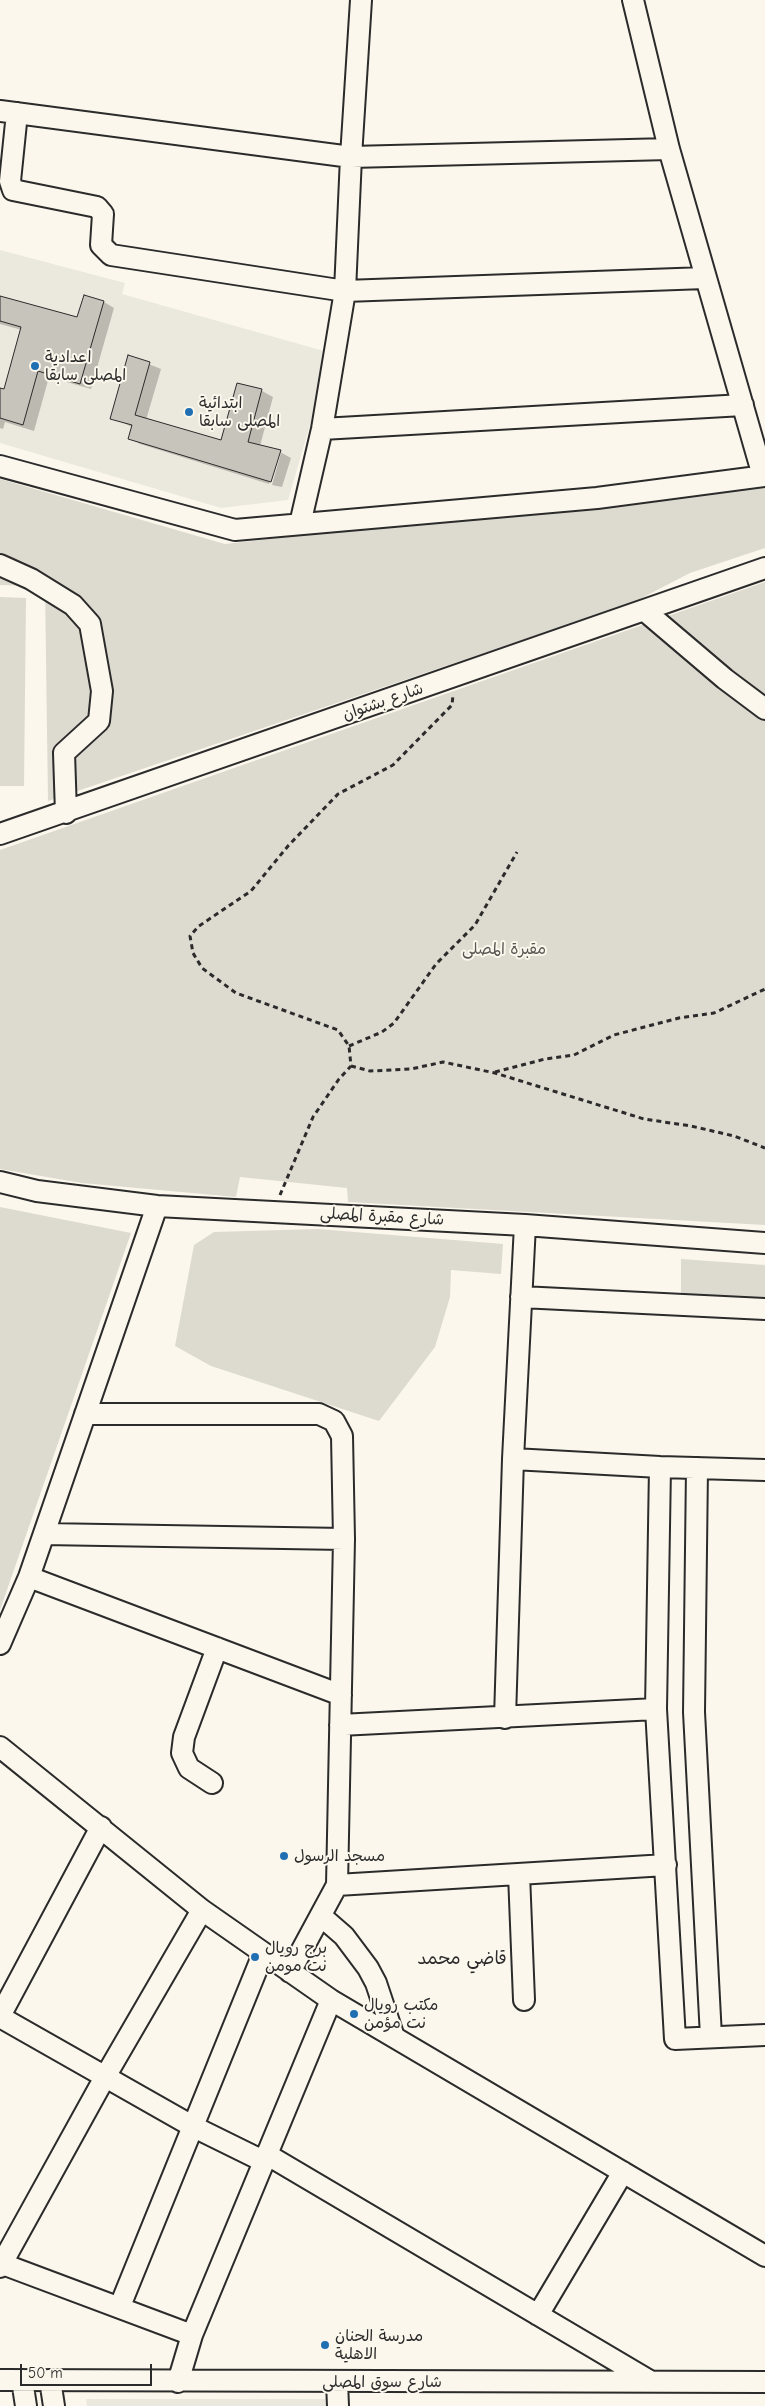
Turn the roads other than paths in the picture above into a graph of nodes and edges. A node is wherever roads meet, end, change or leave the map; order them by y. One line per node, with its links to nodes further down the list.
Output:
1 (361, 0): 5 (street)
2 (633, 0): 4 (street)
3 (9, 112): 5 (street); 7 (street)
4 (669, 150): 5 (street); 6 (street)
5 (351, 157): 7 (street)
6 (705, 278): 7 (street); 8 (street)
7 (345, 291): 9 (street)
8 (743, 405): 9 (street); 11 (street)
9 (322, 429): 12 (street)
10 (0, 466): 12 (street)
11 (764, 476): 12 (street)
12 (300, 524)
13 (0, 565): 17 (street)
14 (765, 568): 15 (street, شارع بشتوان)
15 (645, 610): 16 (street); 17 (street, شارع بشتوان)
16 (765, 709)
17 (66, 813): 18 (street, شارع بشتوان)
18 (0, 834)
19 (0, 1182): 20 (street, شارع مقبرة المصلى)
20 (157, 1206): 21 (street, شارع مقبرة المصلى); 25 (street)
21 (525, 1225): 22 (street, شارع مقبرة المصلى); 23 (street)
22 (765, 1243)
23 (521, 1297): 24 (street); 26 (street)
24 (765, 1309)
25 (85, 1414): 30 (street); 31 (street)
26 (513, 1459): 27 (street); 37 (street)
27 (660, 1467): 28 (street); 36 (street)
28 (697, 1468): 29 (street); 54 (street)
29 (765, 1470)
30 (44, 1534): 31 (street); 32 (street)
31 (344, 1538): 35 (street)
32 (30, 1577): 33 (street); 34 (street)
33 (0, 1644)
34 (217, 1648): 35 (street); 40 (street)
35 (341, 1695): 38 (street)
36 (656, 1709): 37 (street); 42 (street)
37 (505, 1718): 38 (street)
38 (340, 1725): 44 (street)
39 (0, 1747): 41 (street)
40 (212, 1784)
41 (101, 1828): 45 (street); 51 (street)
42 (666, 1865): 43 (street); 54 (street)
43 (519, 1874): 44 (street); 50 (street)
44 (337, 1885): 46 (street)
45 (202, 1910): 47 (street); 55 (street)
46 (321, 1916): 48 (street); 53 (street)
47 (263, 1954): 48 (street); 56 (street)
48 (290, 1972): 49 (street)
49 (331, 2000): 53 (street); 57 (street)
50 (524, 2000)
51 (0, 2017): 55 (street)
52 (765, 2035): 54 (street)
53 (394, 2037): 58 (street)
54 (711, 2037)
55 (105, 2077): 56 (street); 60 (street)
56 (192, 2126): 57 (street); 61 (street)
57 (264, 2157): 62 (street); 63 (street)
58 (623, 2172): 59 (street); 62 (street)
59 (764, 2250)
60 (0, 2265): 61 (street)
61 (120, 2306): 63 (street)
62 (538, 2315): 69 (street)
63 (192, 2335): 67 (street)
64 (0, 2380): 65 (street, شارع سوق المصلى)
65 (22, 2380): 66 (street, شارع سوق المصلى); 71 (street)
66 (50, 2380): 67 (street, شارع سوق المصلى); 72 (street)
67 (178, 2382): 68 (street, شارع سوق المصلى)
68 (337, 2382): 69 (street, شارع سوق المصلى); 73 (street)
69 (652, 2382): 70 (street, شارع سوق المصلى)
70 (765, 2382)
71 (26, 2406)
72 (54, 2406)
73 (338, 2406)

